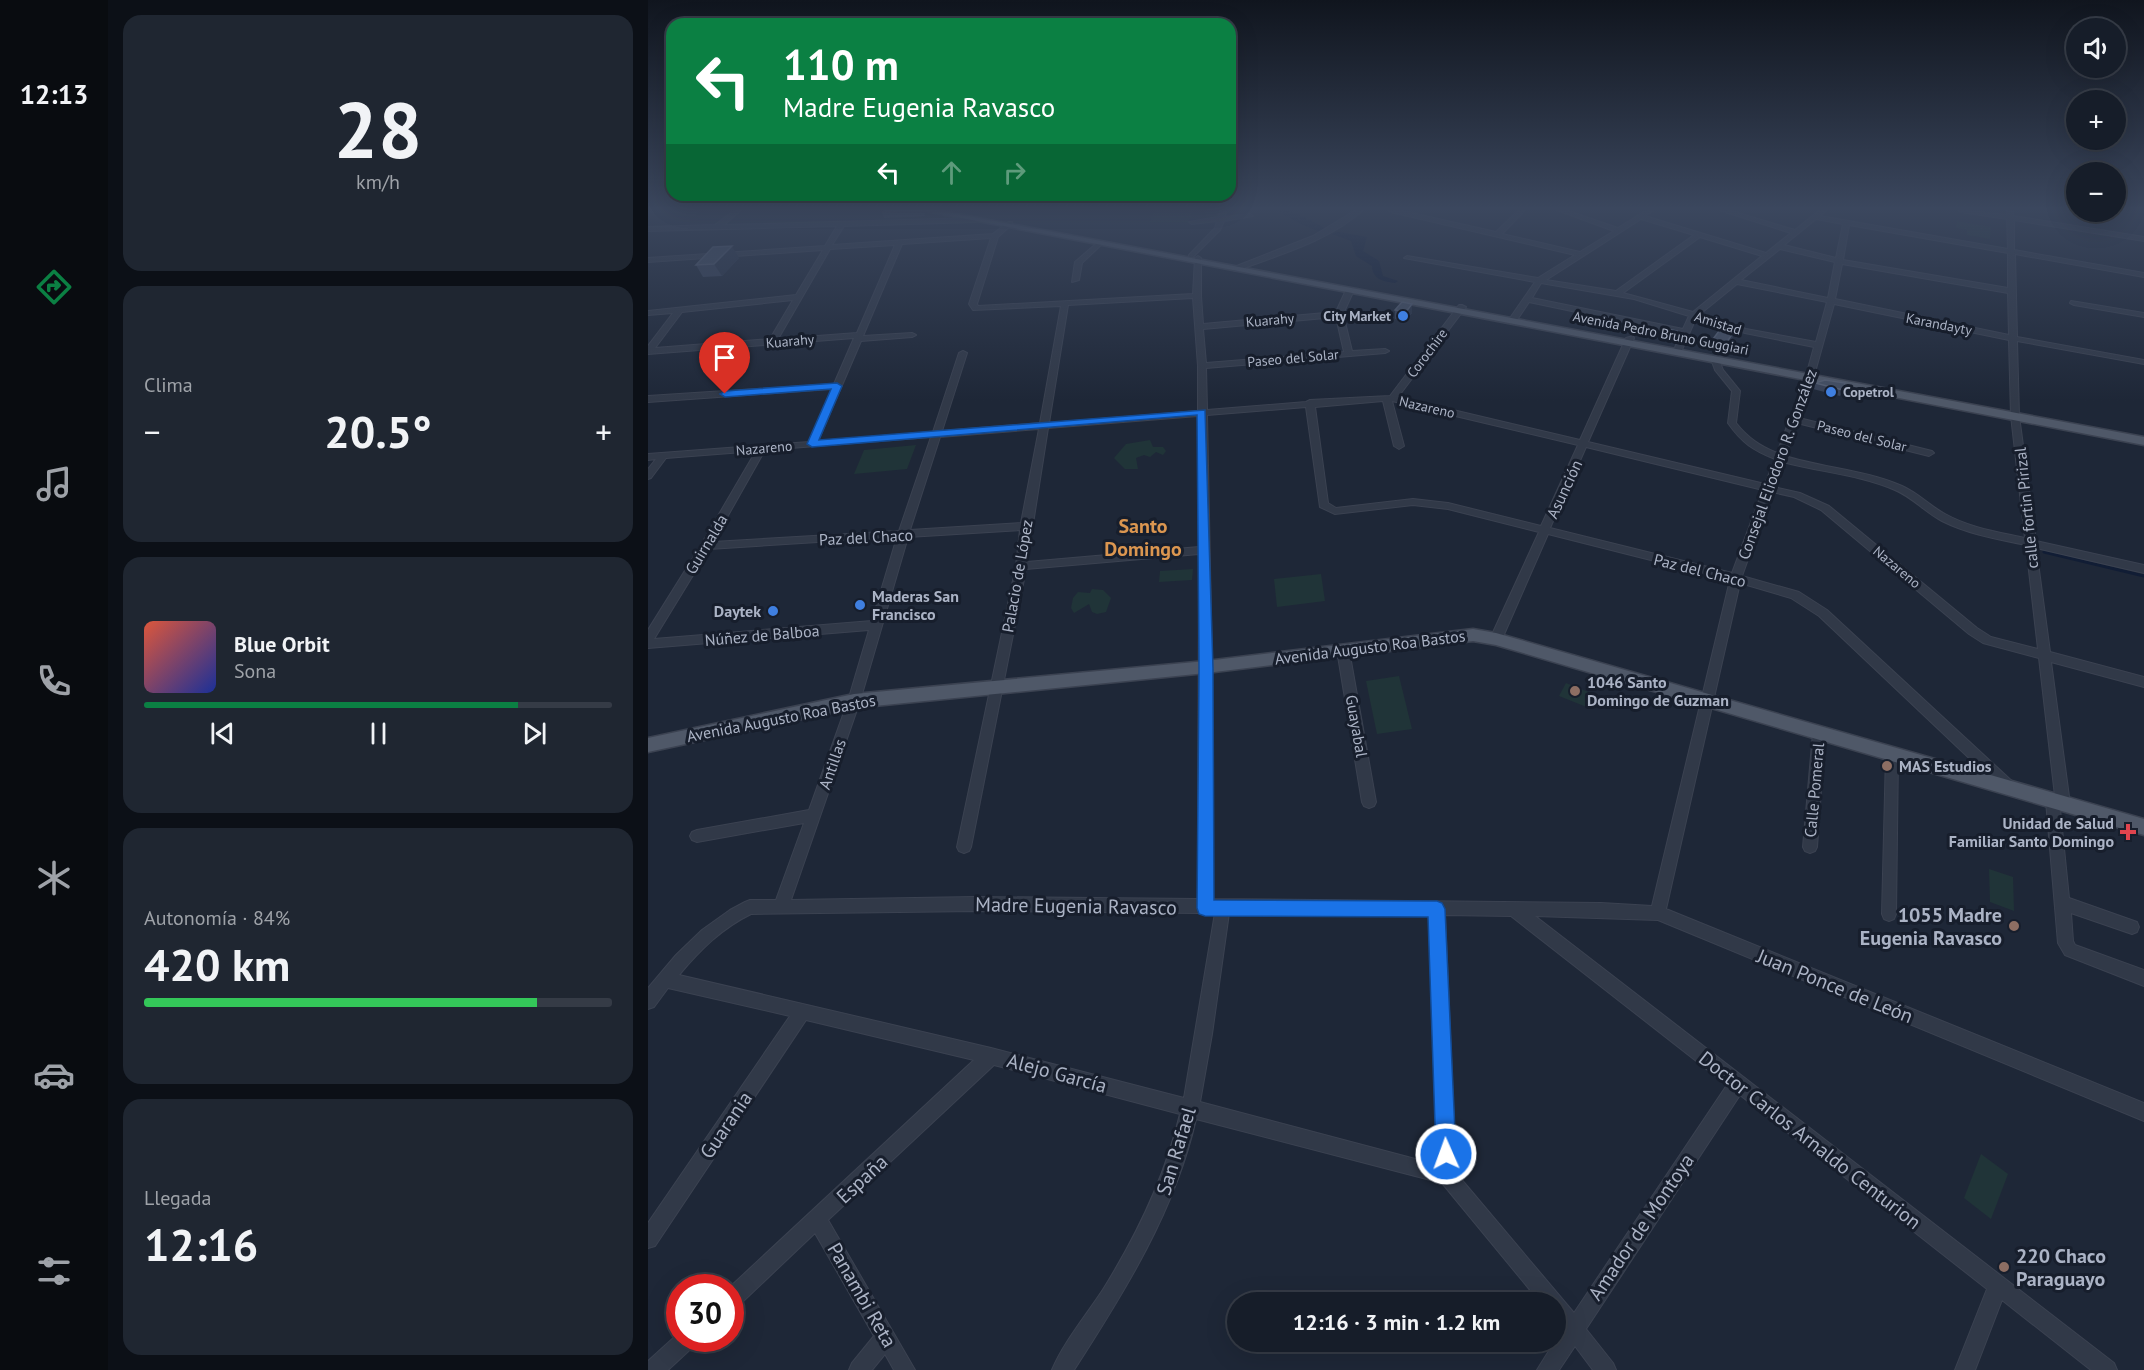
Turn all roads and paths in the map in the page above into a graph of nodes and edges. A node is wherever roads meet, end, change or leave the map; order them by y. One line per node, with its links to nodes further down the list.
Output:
1 (813, 274): 22 (street)
2 (886, 274): 37 (street)
3 (983, 274): 25 (street)
4 (1076, 274): 15 (street)
5 (1196, 274): 21 (street, San Rafael)
6 (1268, 274): 18 (main road, Avenida Pedro Bruno Guggiari)
7 (1270, 274): 27 (main road, Avenida Pedro Bruno Guggiari)
8 (1503, 274): 16 (street, Amistad)
9 (1550, 274): 16 (street)
10 (1645, 274): 20 (street)
11 (1744, 274): 17 (street)
12 (1836, 274): 24 (street, Consejal Eliodoro R. González)
13 (1914, 274): 19 (street)
14 (2012, 274): 19 (street, calle fortin Pirizal)
15 (1075, 280)
16 (1540, 280): 20 (street, Amistad); 23 (street)
17 (1736, 280): 24 (street, Karandayty); 32 (street)
18 (1350, 290): 27 (main road, Avenida Pedro Bruno Guggiari); 30 (street)
19 (2012, 291): 38 (street, calle fortin Pirizal)
20 (1617, 294): 32 (street, Amistad)
21 (1197, 296): 25 (street); 34 (street, San Rafael)
22 (800, 297): 28 (street); 40 (street)
23 (1527, 299): 33 (street); 35 (street)
24 (1831, 302): 38 (street, Karandayty); 41 (street, Consejal Eliodoro R. González)
25 (1065, 303): 58 (street, Palacio de López)
26 (2074, 303): 31 (street)
27 (1460, 309): 33 (main road, Avenida Pedro Bruno Guggiari); 53 (street, Corochire)
28 (679, 310): 29 (street); 44 (street)
29 (648, 313)
30 (1339, 314): 34 (street, Kuarahy); 46 (street)
31 (2144, 315)
32 (1693, 316): 35 (street); 41 (street, Amistad)
33 (1514, 319): 39 (main road, Avenida Pedro Bruno Guggiari)
34 (1200, 327): 49 (street, San Rafael)
35 (1684, 332): 42 (street)
36 (912, 335): 37 (street, Kuarahy)
37 (858, 337): 40 (street, Kuarahy); 51 (street)
38 (2012, 338): 48 (street, Karandayty); 56 (street, calle fortin Pirizal)
39 (1629, 340): 42 (main road, Avenida Pedro Bruno Guggiari); 63 (street, Asunción)
40 (772, 342): 44 (street, Kuarahy)
41 (1817, 345): 50 (street, Consejal Eliodoro R. González)
42 (1678, 349): 47 (main road, Avenida Pedro Bruno Guggiari); 50 (main road, Avenida Pedro Bruno Guggiari)
43 (1385, 351): 46 (street, Paseo del Solar)
44 (648, 352)
45 (963, 353): 60 (street, Antillas)
46 (1349, 354): 49 (street, Paseo del Solar)
47 (1715, 359): 50 (main road, Avenida Pedro Bruno Guggiari); 68 (street)
48 (2144, 362)
49 (1202, 366): 55 (street, San Rafael)
50 (1810, 373): 56 (main road, Avenida Pedro Bruno Guggiari); 57 (street, Consejal Eliodoro R. González)
51 (837, 386): 52 (street); 62 (street)
52 (648, 399)
53 (1390, 399): 54 (street, Nazareno); 63 (street, Nazareno); 64 (street)
54 (1310, 403): 55 (street, Nazareno); 73 (street, Paz del Chaco)
55 (1202, 412): 58 (street, Nazareno); 77 (street, San Rafael)
56 (2015, 412): 59 (main road, Avenida Pedro Bruno Guggiari); 61 (main road, Avenida Pedro Bruno Guggiari); 75 (street, calle fortin Pirizal)
57 (1794, 419): 66 (street, Paseo del Solar); 68 (street, Consejal Eliodoro R. González)
58 (1045, 424): 60 (street, Nazareno); 72 (street, Palacio de López)
59 (2144, 434)
60 (936, 435): 62 (street, Nazareno); 74 (street, Antillas)
61 (2144, 441)
62 (812, 444): 65 (street, Nazareno)
63 (1585, 444): 71 (street, Nazareno); 73 (street, Asunción)
64 (1399, 446)
65 (762, 448): 67 (street, Nazareno); 76 (street, Guirnalda)
66 (1929, 453)
67 (663, 456): 69 (street, Nazareno); 70 (street)
68 (1780, 456): 71 (street, Consejal Eliodoro R. González); 75 (street)
69 (648, 457)
70 (648, 476)
71 (1768, 488): 80 (street, Consejal Eliodoro R. González); 86 (street, Nazareno)
72 (1026, 526): 74 (street, Paz del Chaco); 78 (street, Palacio de López)
73 (1544, 531): 80 (street, Paz del Chaco); 83 (street, Asunción)
74 (903, 535): 76 (street, Paz del Chaco); 81 (street, Antillas)
75 (2029, 542): 79 (street); 86 (street, calle fortin Pirizal)
76 (706, 546): 82 (street, Guirnalda)
77 (1203, 549): 78 (street); 87 (street, San Rafael)
78 (1021, 566): 89 (street, Palacio de López)
79 (2144, 569)
80 (1736, 578): 91 (street, Consejal Eliodoro R. González); 95 (street, Paz del Chaco)
81 (876, 625): 84 (street, Núñez de Balboa); 90 (street, Antillas)
82 (648, 639)
83 (1496, 639): 85 (main road, Avenida Augusto Roa Bastos); 91 (main road, Avenida Augusto Roa Bastos)
84 (648, 644)
85 (1343, 650): 87 (main road, Avenida Augusto Roa Bastos); 96 (street, Guayabal)
86 (2044, 656): 88 (street, Nazareno); 97 (street, calle fortin Pirizal)
87 (1206, 668): 89 (main road, Avenida Augusto Roa Bastos); 105 (street, San Rafael)
88 (2144, 682)
89 (996, 688): 90 (main road, Avenida Augusto Roa Bastos); 101 (street, Palacio de López)
90 (854, 701): 93 (main road, Avenida Augusto Roa Bastos); 98 (street, Antillas)
91 (1707, 701): 92 (main road, Avenida Augusto Roa Bastos); 108 (street, Consejal Eliodoro R. González)
92 (1819, 733): 94 (main road, Avenida Augusto Roa Bastos); 102 (street, Calle Pomeral)
93 (648, 745)
94 (1892, 754): 95 (main road, Avenida Augusto Roa Bastos); 109 (street)
95 (2010, 789): 97 (main road, Avenida Augusto Roa Bastos)
96 (1369, 802)
97 (2058, 802): 99 (main road, Avenida Augusto Roa Bastos); 103 (street, calle fortin Pirizal)
98 (815, 815): 100 (street); 104 (street, Antillas)
99 (2144, 827)
100 (698, 836)
101 (964, 847)
102 (1810, 847)
103 (2063, 903): 110 (street); 111 (street, calle fortin Pirizal)
104 (781, 907): 105 (street, Madre Eugenia Ravasco); 112 (street)
105 (1214, 908): 106 (street, Madre Eugenia Ravasco); 117 (street, San Rafael)
106 (1437, 909): 107 (street, Madre Eugenia Ravasco); 119 (street)
107 (1515, 910): 108 (street, Juan Ponce de León); 116 (street, Doctor Carlos Arnaldo Centurion)
108 (1658, 913): 118 (street, Juan Ponce de León)
109 (1889, 914)
110 (2132, 927)
111 (2144, 978)
112 (665, 980): 113 (street); 114 (street, Alejo García)
113 (648, 1001)
114 (803, 1011): 115 (street, Alejo García); 121 (street, Guarania)
115 (991, 1056): 117 (street, Alejo García); 120 (street, España)
116 (1737, 1084): 122 (street, Doctor Carlos Arnaldo Centurion); 126 (street, Amador de Montoya)
117 (1191, 1108): 119 (street, Alejo García); 132 (street, San Rafael)
118 (2144, 1112)
119 (1447, 1176): 124 (street)
120 (818, 1220): 123 (street, España); 127 (street, Panambi Reta)
121 (648, 1239)
122 (1998, 1285): 135 (street); 136 (street, Doctor Carlos Arnaldo Centurion)
123 (744, 1287)
124 (1544, 1292)
125 (1566, 1318): 126 (street)
126 (1574, 1328): 133 (street, Amador de Montoya); 134 (street)
127 (886, 1337): 130 (street); 131 (street, Panambi Reta)
128 (673, 1352): 129 (street)
129 (653, 1370)
130 (859, 1370)
131 (905, 1370)
132 (1062, 1370)
133 (1547, 1370)
134 (1606, 1370)
135 (1965, 1370)
136 (2107, 1370)

